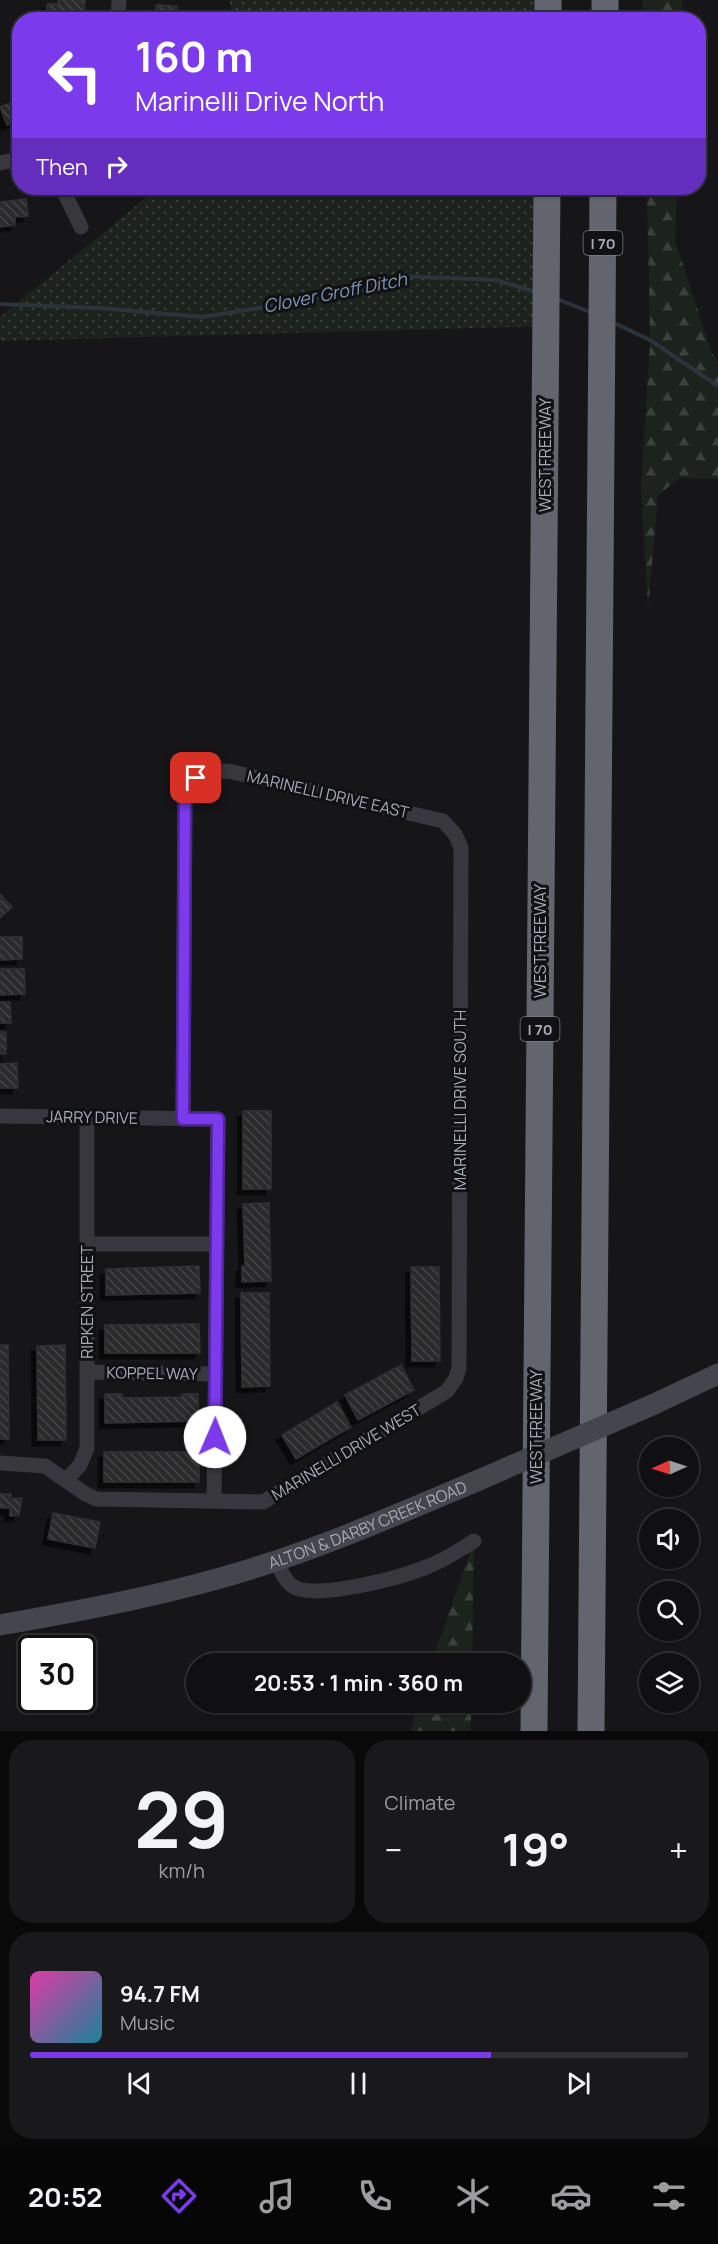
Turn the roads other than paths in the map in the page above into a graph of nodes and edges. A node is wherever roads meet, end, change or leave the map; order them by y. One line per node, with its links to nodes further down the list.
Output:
1 (65, 195): 4 (street)
2 (547, 195): 23 (highway, WEST FREEWAY / I 70)
3 (603, 195): 24 (highway, I 70)
4 (81, 227)
5 (455, 834): 8 (street, MARINELLI DRIVE EAST); 11 (street, MARINELLI DRIVE SOUTH)
6 (0, 1116): 7 (street, JARRY DRIVE)
7 (87, 1117): 8 (street, JARRY DRIVE); 9 (street, RIPKEN STREET)
8 (183, 1119): 10 (street, JARRY DRIVE)
9 (87, 1244): 10 (street); 12 (street, RIPKEN STREET)
10 (217, 1244): 13 (street)
11 (459, 1368): 17 (street, MARINELLI DRIVE WEST)
12 (87, 1372): 13 (street, KOPPEL WAY); 16 (street, RIPKEN STREET)
13 (216, 1374): 17 (street)
14 (718, 1374): 19 (main road, ALTON & DARBY CREEK ROAD, bridge)
15 (0, 1463): 16 (street, MARINELLI DRIVE WEST)
16 (66, 1480): 17 (street, MARINELLI DRIVE WEST)
17 (214, 1501)
18 (474, 1541): 19 (street)
19 (276, 1560): 21 (main road, ALTON & DARBY CREEK ROAD)
20 (0, 1616): 21 (street)
21 (24, 1621): 22 (main road, ALTON & DARBY CREEK ROAD)
22 (0, 1625)
23 (534, 1731)
24 (591, 1731)

